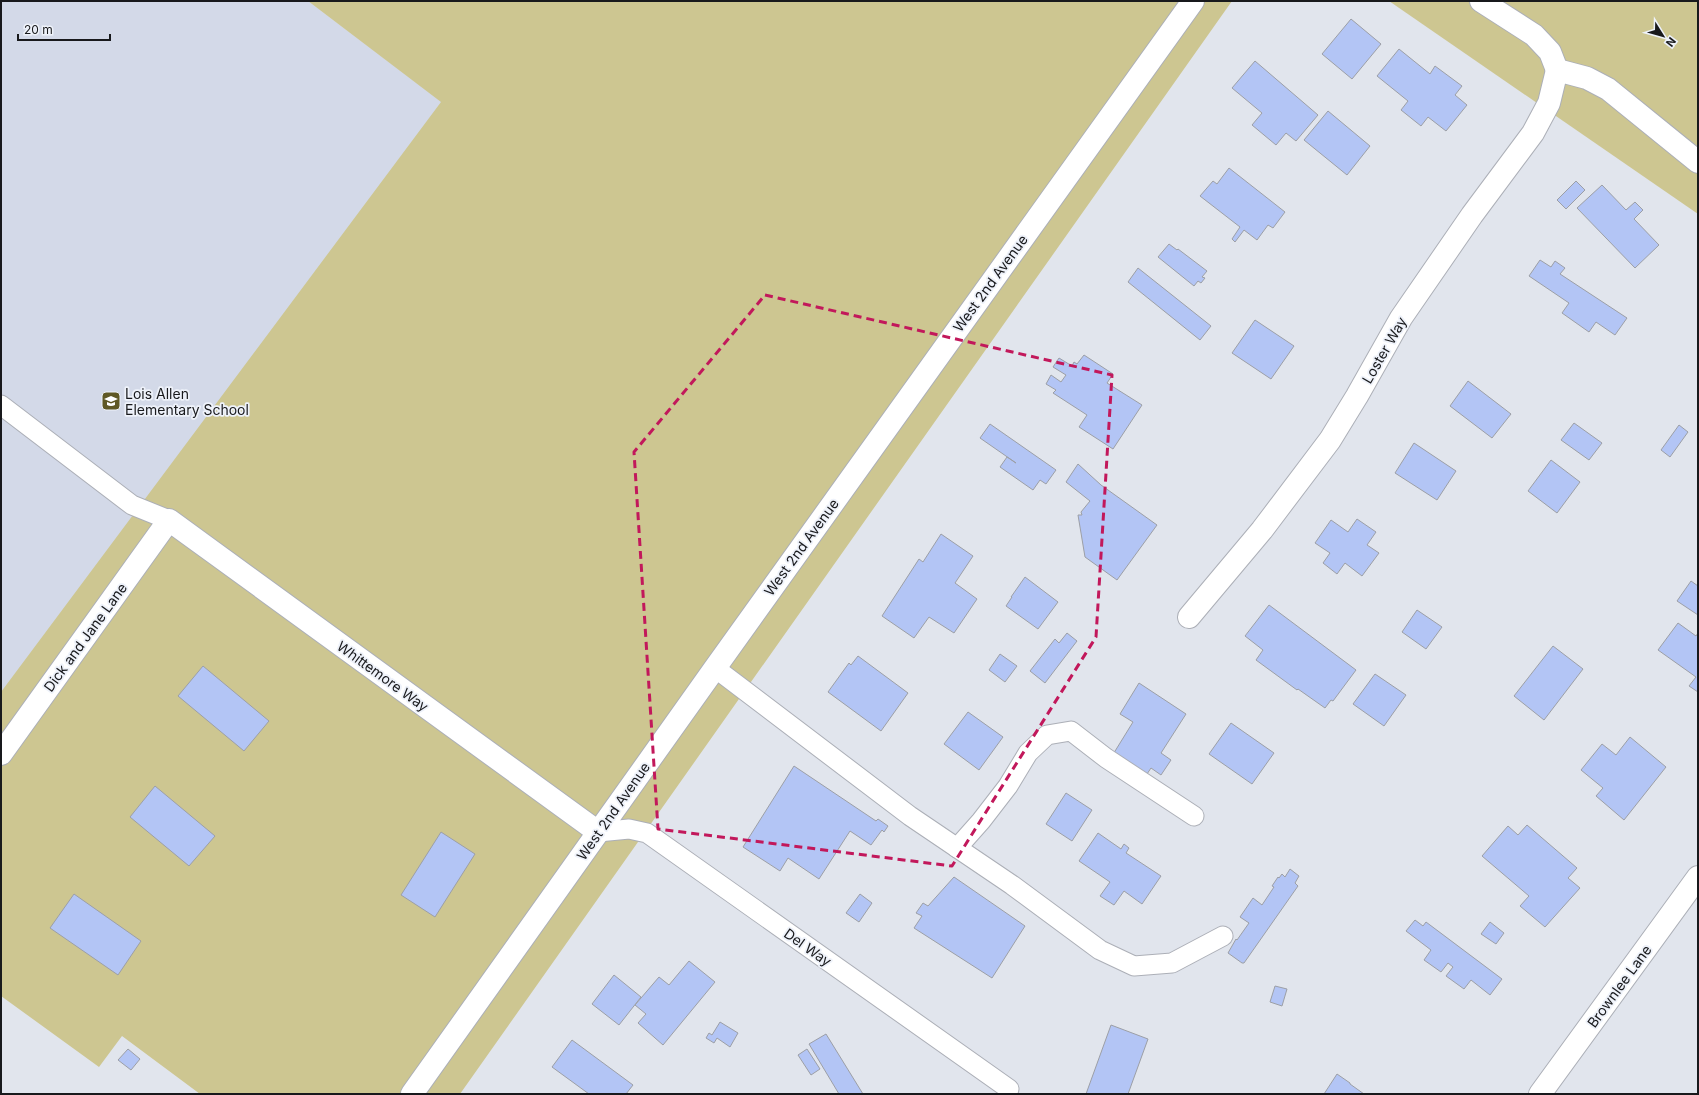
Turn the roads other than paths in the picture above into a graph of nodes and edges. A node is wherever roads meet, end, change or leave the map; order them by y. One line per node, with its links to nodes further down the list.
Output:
1 (1193, 1): 8 (street, West 2nd Avenue)
2 (1481, 1): 3 (street)
3 (1557, 70): 4 (street); 7 (street, Loster Way)
4 (1698, 162)
5 (1, 405): 6 (lane)
6 (168, 520): 9 (street, Dick and Jane Lane); 11 (street, Whittemore Way)
7 (1189, 617)
8 (715, 668): 11 (street, West 2nd Avenue); 12 (lane)
9 (1, 754)
10 (1194, 816): 12 (lane)
11 (598, 832): 15 (lane, Del Way); 16 (street, West 2nd Avenue)
12 (957, 848): 14 (lane)
13 (1698, 877): 17 (street, Brownlee Lane)
14 (1223, 936)
15 (1009, 1089)
16 (412, 1094)
17 (1540, 1094)

